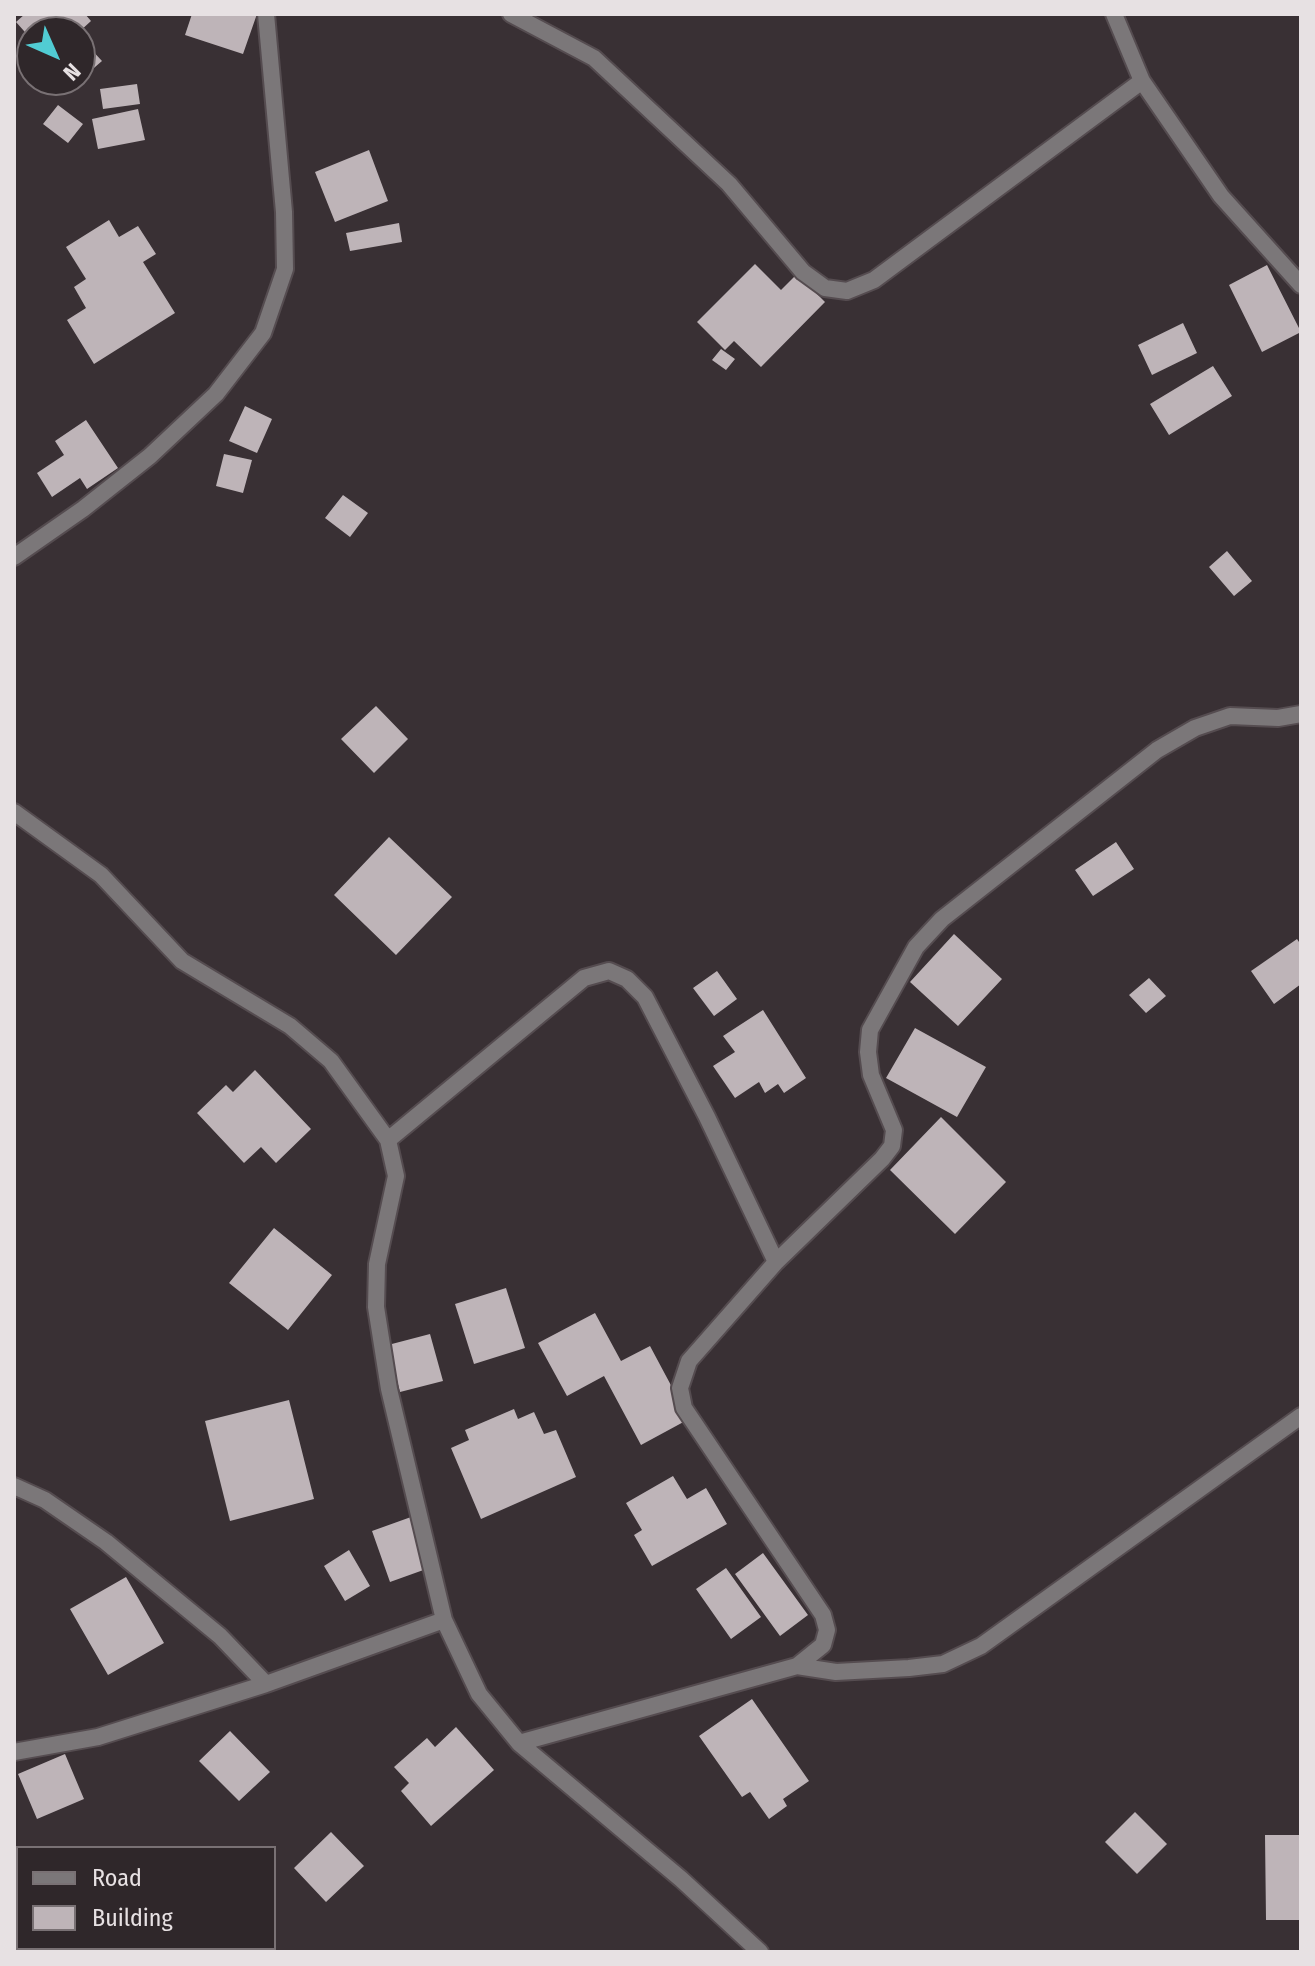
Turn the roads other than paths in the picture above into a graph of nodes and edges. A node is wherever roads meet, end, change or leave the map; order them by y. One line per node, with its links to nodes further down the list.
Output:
1 (266, 14): 6 (street)
2 (511, 14): 4 (street)
3 (1114, 14): 4 (street)
4 (1142, 81): 5 (street)
5 (1301, 285)
6 (14, 557)
7 (1301, 714): 10 (street)
8 (14, 812): 9 (street)
9 (388, 1140): 10 (street); 13 (street)
10 (776, 1262): 14 (street)
11 (1301, 1416): 14 (street)
12 (14, 1486): 15 (street)
13 (444, 1620): 15 (street); 16 (street)
14 (797, 1666): 16 (street)
15 (266, 1684): 17 (street)
16 (519, 1743): 18 (street)
17 (14, 1752)
18 (760, 1952)

